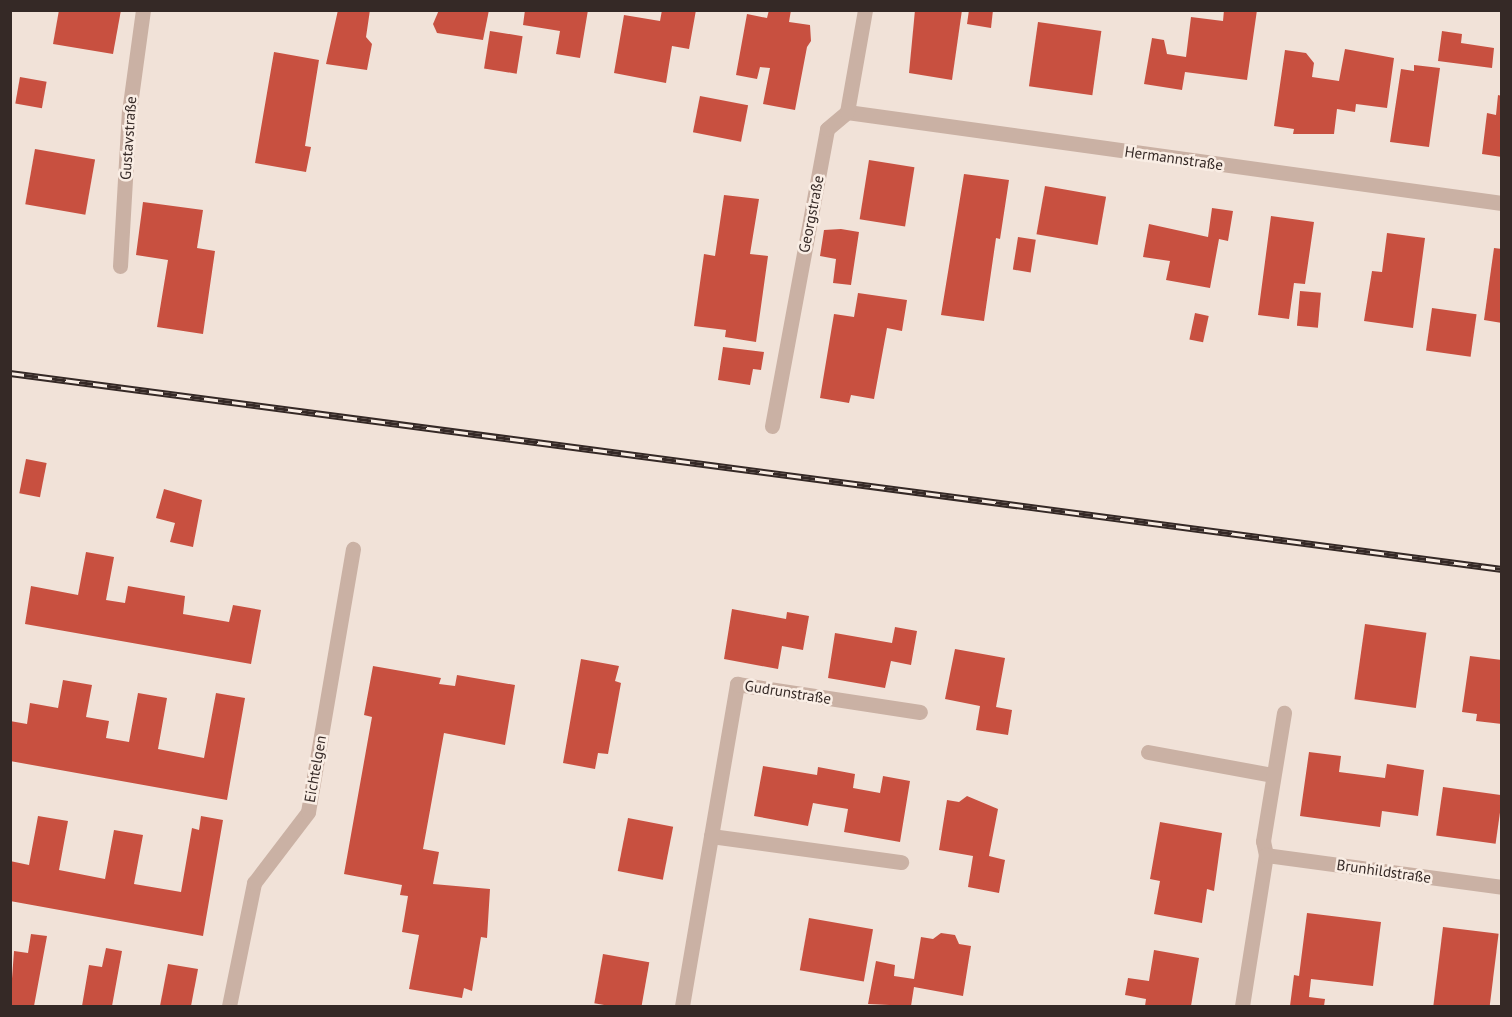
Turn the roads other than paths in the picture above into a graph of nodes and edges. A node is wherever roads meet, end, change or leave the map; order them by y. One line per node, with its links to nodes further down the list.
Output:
1 (143, 10): 5 (street, Gustavstraße)
2 (865, 10): 3 (street)
3 (847, 112): 4 (street, Hermannstraße); 6 (street, Georgstraße)
4 (1502, 203)
5 (120, 266)
6 (772, 426)
7 (353, 549): 16 (street, Eichtelgen)
8 (920, 712): 12 (street, Gudrunstraße)
9 (1284, 713): 11 (street)
10 (1148, 752): 11 (street)
11 (1272, 776): 13 (street)
12 (711, 836): 14 (street); 17 (street, Gudrunstraße)
13 (1266, 855): 15 (street, Brunhildstraße); 18 (street)
14 (901, 862)
15 (1502, 887)
16 (229, 1006)
17 (682, 1006)
18 (1242, 1006)

